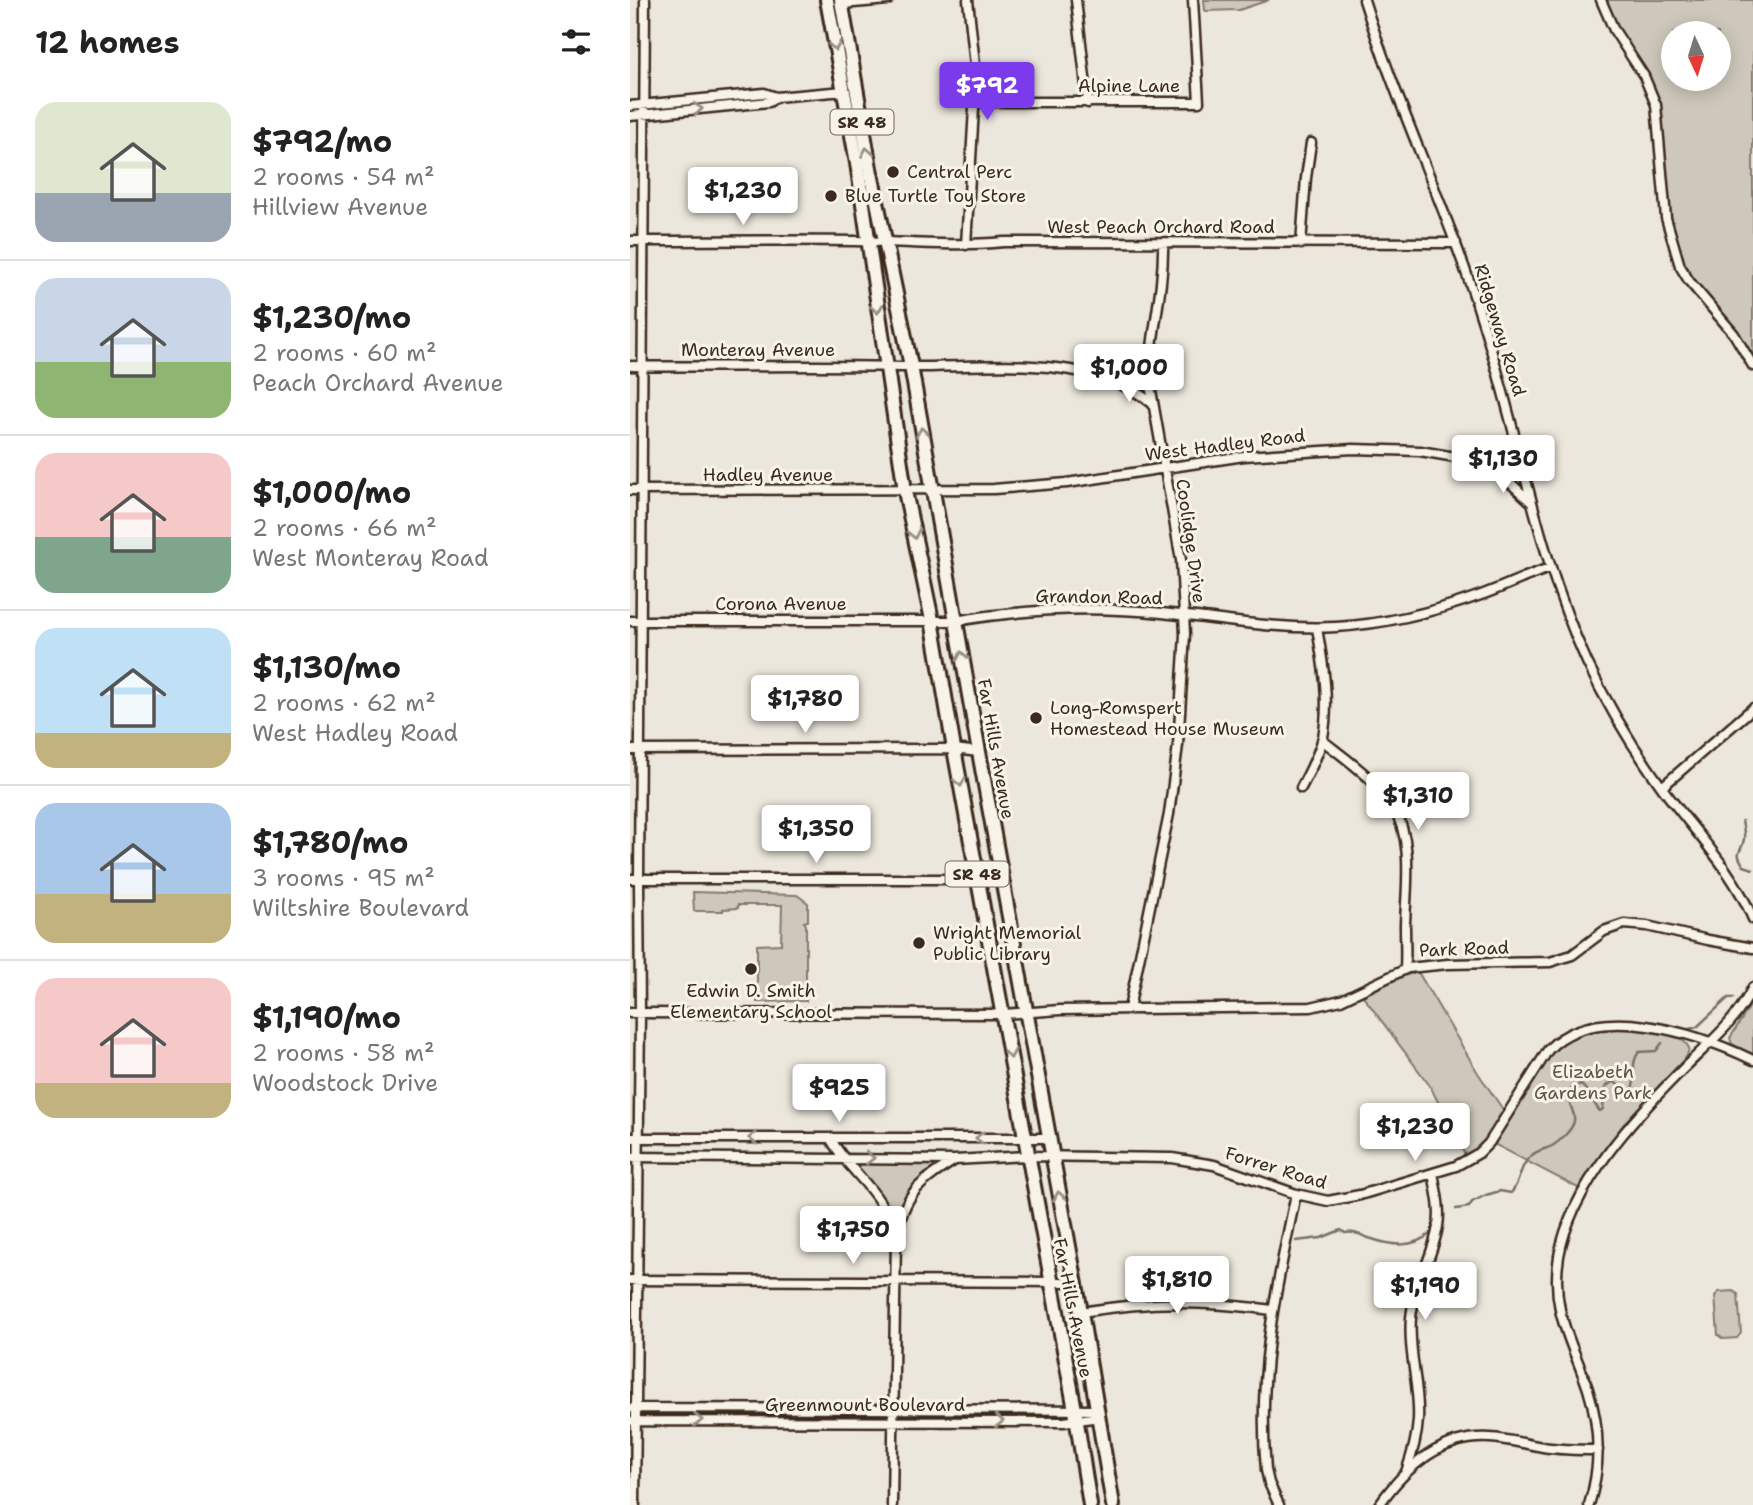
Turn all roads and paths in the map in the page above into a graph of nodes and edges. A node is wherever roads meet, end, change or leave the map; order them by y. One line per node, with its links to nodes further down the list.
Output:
1 (645, 0): 14 (street)
2 (827, 0): 10 (main road, Far Hills Avenue / SR 48, one-way to 10)
3 (888, 0): 9 (street)
4 (968, 0): 12 (street)
5 (1076, 0): 13 (street)
6 (1193, 0): 13 (street, Alpine Lane)
7 (1364, 0): 23 (street, Ridgeway Road)
8 (1601, 0): 30 (street)
9 (842, 2): 22 (main road, Far Hills Avenue / SR 48, one-way to 9)
10 (844, 91): 11 (street); 21 (main road, Far Hills Avenue / SR 48)
11 (776, 97): 14 (street); 16 (street, one-way to 11)
12 (975, 102): 13 (street, Alpine Lane); 26 (street)
13 (1088, 103)
14 (645, 104): 15 (street); 16 (street)
15 (630, 106)
16 (645, 114): 17 (street); 20 (street)
17 (630, 116)
18 (1311, 143): 25 (street)
19 (630, 241): 20 (street, West Peach Orchard Road)
20 (643, 241): 21 (street, West Peach Orchard Road); 31 (street)
21 (862, 242): 22 (street, West Peach Orchard Road); 28 (main road, Far Hills Avenue / SR 48, one-way to 28)
22 (886, 243): 26 (street, West Peach Orchard Road); 29 (main road, Far Hills Avenue / SR 48)
23 (1456, 243): 25 (street, West Peach Orchard Road); 35 (street, Ridgeway Road)
24 (1163, 244): 25 (street, West Peach Orchard Road); 26 (street, West Peach Orchard Road); 32 (street, Coolidge Drive)
25 (1301, 244)
26 (966, 245)
27 (630, 366): 31 (street, Monteray Avenue)
28 (885, 366): 29 (street, Monteray Avenue); 31 (street, Monteray Avenue); 41 (main road, Far Hills Avenue / SR 48)
29 (911, 366): 33 (street, Monteray Avenue); 39 (main road, Far Hills Avenue / SR 48, one-way to 29)
30 (1753, 366)
31 (642, 367): 38 (street)
32 (1149, 376): 33 (street); 34 (street, Coolidge Drive)
33 (1122, 384): 34 (street, Monteray Avenue)
34 (1153, 404): 36 (street, Coolidge Drive)
35 (1521, 458): 37 (street); 42 (street, Ridgeway Road)
36 (1165, 467): 37 (street, West Hadley Road); 39 (street, West Hadley Road); 44 (street, Coolidge Drive)
37 (1493, 467): 42 (street, West Hadley Road)
38 (641, 490): 40 (street, Hadley Avenue); 41 (street, Hadley Avenue); 47 (street)
39 (932, 490): 41 (street, West Hadley Road); 48 (main road, Far Hills Avenue / SR 48)
40 (630, 491)
41 (905, 491): 45 (main road, Far Hills Avenue / SR 48, one-way to 45)
42 (1533, 505): 43 (street, Ridgeway Road)
43 (1550, 568): 49 (street, Grandon Road); 56 (street, Ridgeway Road)
44 (1185, 616): 48 (street, Grandon Road); 49 (street, Grandon Road); 65 (street, Coolidge Drive)
45 (932, 620): 47 (street, Corona Avenue); 48 (street, Grandon Road); 52 (main road, Far Hills Avenue / SR 48)
46 (630, 621): 47 (street, Corona Avenue)
47 (641, 621): 54 (street)
48 (956, 621): 55 (main road, Far Hills Avenue / SR 48, one-way to 48)
49 (1317, 628): 51 (street)
50 (1753, 708): 56 (street)
51 (1322, 740): 57 (street); 63 (street)
52 (954, 749): 54 (street); 55 (street); 59 (main road, Far Hills Avenue / SR 48, one-way to 59)
53 (630, 750): 54 (street)
54 (641, 750): 58 (street)
55 (979, 752): 60 (main road, Far Hills Avenue / SR 48)
56 (1662, 787): 61 (street, Ridgeway Road)
57 (1301, 788)
58 (634, 879): 59 (street); 68 (street)
59 (978, 879): 60 (street); 69 (main road, Far Hills Avenue / SR 48)
60 (1002, 879): 66 (main road, Far Hills Avenue / SR 48)
61 (1753, 919)
62 (1753, 948): 63 (street, Park Road)
63 (1405, 968): 65 (street, Park Road)
64 (1753, 987): 70 (street)
65 (1129, 1009): 66 (street, Park Road)
66 (1026, 1012): 69 (street, Park Road); 75 (main road, Far Hills Avenue / SR 48)
67 (630, 1013): 68 (street, Park Road)
68 (640, 1013): 69 (street, Park Road); 72 (street)
69 (1003, 1014): 74 (main road, Far Hills Avenue / SR 48, one-way to 74)
70 (1712, 1043): 71 (street, Forrer Road); 81 (street, Forrer Road); 96 (street)
71 (1753, 1060)
72 (634, 1138): 73 (street, one-way to 72); 77 (street)
73 (830, 1138): 74 (street, one-way to 73); 79 (street)
74 (1025, 1138): 75 (street); 76 (main road, Far Hills Avenue / SR 48)
75 (1049, 1138): 78 (main road, Far Hills Avenue / SR 48)
76 (1028, 1156): 78 (street, Forrer Road); 80 (street, Forrer Road); 86 (main road, Far Hills Avenue / SR 48)
77 (634, 1157): 79 (street, Forrer Road); 84 (street)
78 (1052, 1157): 82 (street, Forrer Road); 87 (main road, Far Hills Avenue / SR 48, one-way to 78)
79 (842, 1159): 80 (street, Forrer Road, one-way to 80); 83 (street)
80 (955, 1160): 83 (street)
81 (1433, 1173): 82 (street, Forrer Road); 97 (street)
82 (1296, 1194): 88 (street)
83 (894, 1245): 85 (street)
84 (633, 1280): 85 (street); 90 (street)
85 (894, 1280): 86 (street); 91 (street)
86 (1050, 1282): 87 (street); 93 (main road, Far Hills Avenue / SR 48)
87 (1076, 1282): 89 (main road, Far Hills Avenue / SR 48)
88 (1272, 1310): 89 (street); 102 (street)
89 (1081, 1312): 92 (main road, Far Hills Avenue / SR 48)
90 (633, 1408): 91 (street, Greenmount Boulevard); 95 (street)
91 (892, 1409): 93 (street, Greenmount Boulevard); 94 (street)
92 (1098, 1413): 93 (street, Greenmount Boulevard); 101 (main road, Far Hills Avenue / SR 48)
93 (1076, 1415): 94 (street, Greenmount Boulevard, one-way to 93); 100 (main road, Far Hills Avenue / SR 48)
94 (892, 1420): 95 (street, Greenmount Boulevard, one-way to 94); 99 (street)
95 (633, 1421): 98 (street)
96 (1598, 1450): 97 (street); 104 (street)
97 (1406, 1472): 103 (street)
98 (635, 1505)
99 (892, 1505)
100 (1090, 1505)
101 (1114, 1505)
102 (1279, 1505)
103 (1379, 1505)
104 (1590, 1505)

